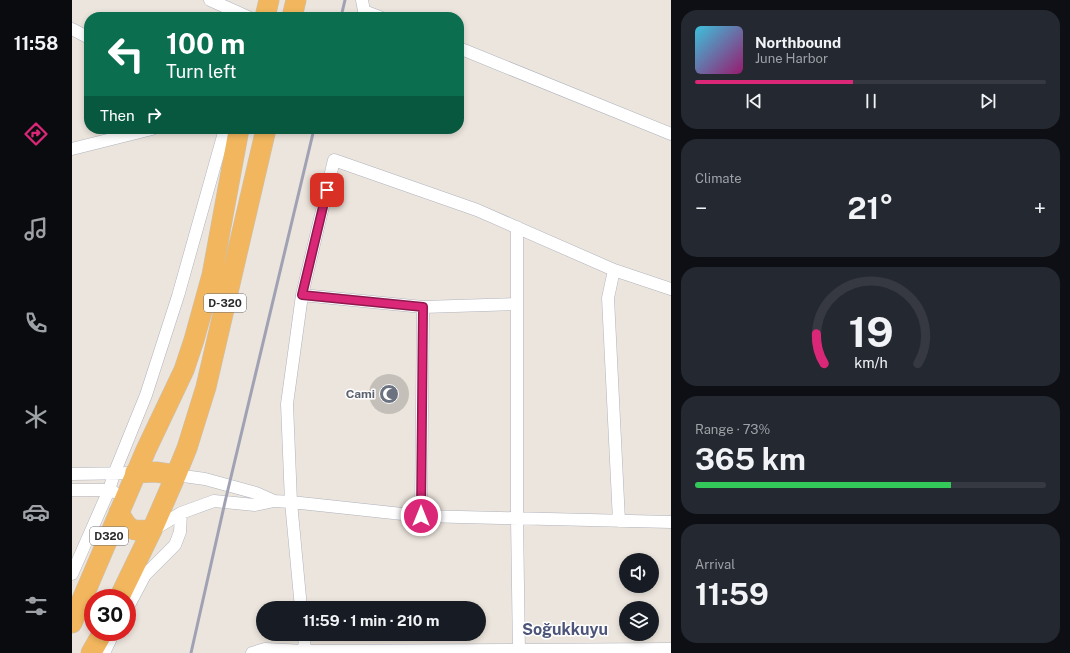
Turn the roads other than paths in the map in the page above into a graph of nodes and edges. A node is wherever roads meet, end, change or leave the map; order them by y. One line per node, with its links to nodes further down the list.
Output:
1 (210, 0): 5 (street)
2 (269, 0): 6 (highway)
3 (296, 0): 7 (highway)
4 (362, 0): 8 (street)
5 (237, 12)
6 (266, 12)
7 (293, 12)
8 (367, 12)
9 (72, 29): 10 (street)
10 (84, 35)
11 (464, 50): 16 (street)
12 (132, 134): 17 (street)
13 (225, 134): 18 (street)
14 (237, 134): 18 (highway, D-320)
15 (265, 134): 29 (highway, D-320)
16 (671, 134)
17 (72, 149)
18 (224, 162): 25 (highway, D-320); 27 (street)
19 (517, 227): 20 (street); 22 (street); 23 (street)
20 (614, 270): 21 (street); 37 (street)
21 (671, 289)
22 (302, 295): 24 (street); 33 (street)
23 (517, 304): 24 (street); 36 (street)
24 (423, 307): 35 (street)
25 (146, 450): 28 (highway, D320)
26 (72, 474): 27 (street)
27 (114, 474): 28 (street); 31 (street)
28 (135, 474): 29 (highway); 31 (highway, D320)
29 (176, 475): 32 (street); 39 (highway, D320)
30 (72, 490): 31 (street)
31 (118, 500): 39 (highway); 40 (street); 44 (highway, D320)
32 (274, 501): 33 (street); 34 (street)
33 (291, 502): 35 (street); 43 (street)
34 (181, 513): 39 (street); 42 (street)
35 (421, 516): 36 (street)
36 (517, 519): 37 (street); 51 (street)
37 (619, 521): 38 (street)
38 (671, 522)
39 (152, 530): 41 (highway, D320)
40 (72, 573)
41 (123, 589)
42 (136, 592)
43 (300, 601)
44 (72, 623)
45 (98, 641): 52 (highway)
46 (110, 641): 53 (street)
47 (304, 641): 50 (street)
48 (671, 649): 49 (street)
49 (621, 651): 51 (street)
50 (305, 652): 51 (street); 54 (street)
51 (519, 652)
52 (92, 653)
53 (104, 653)
54 (252, 653)

